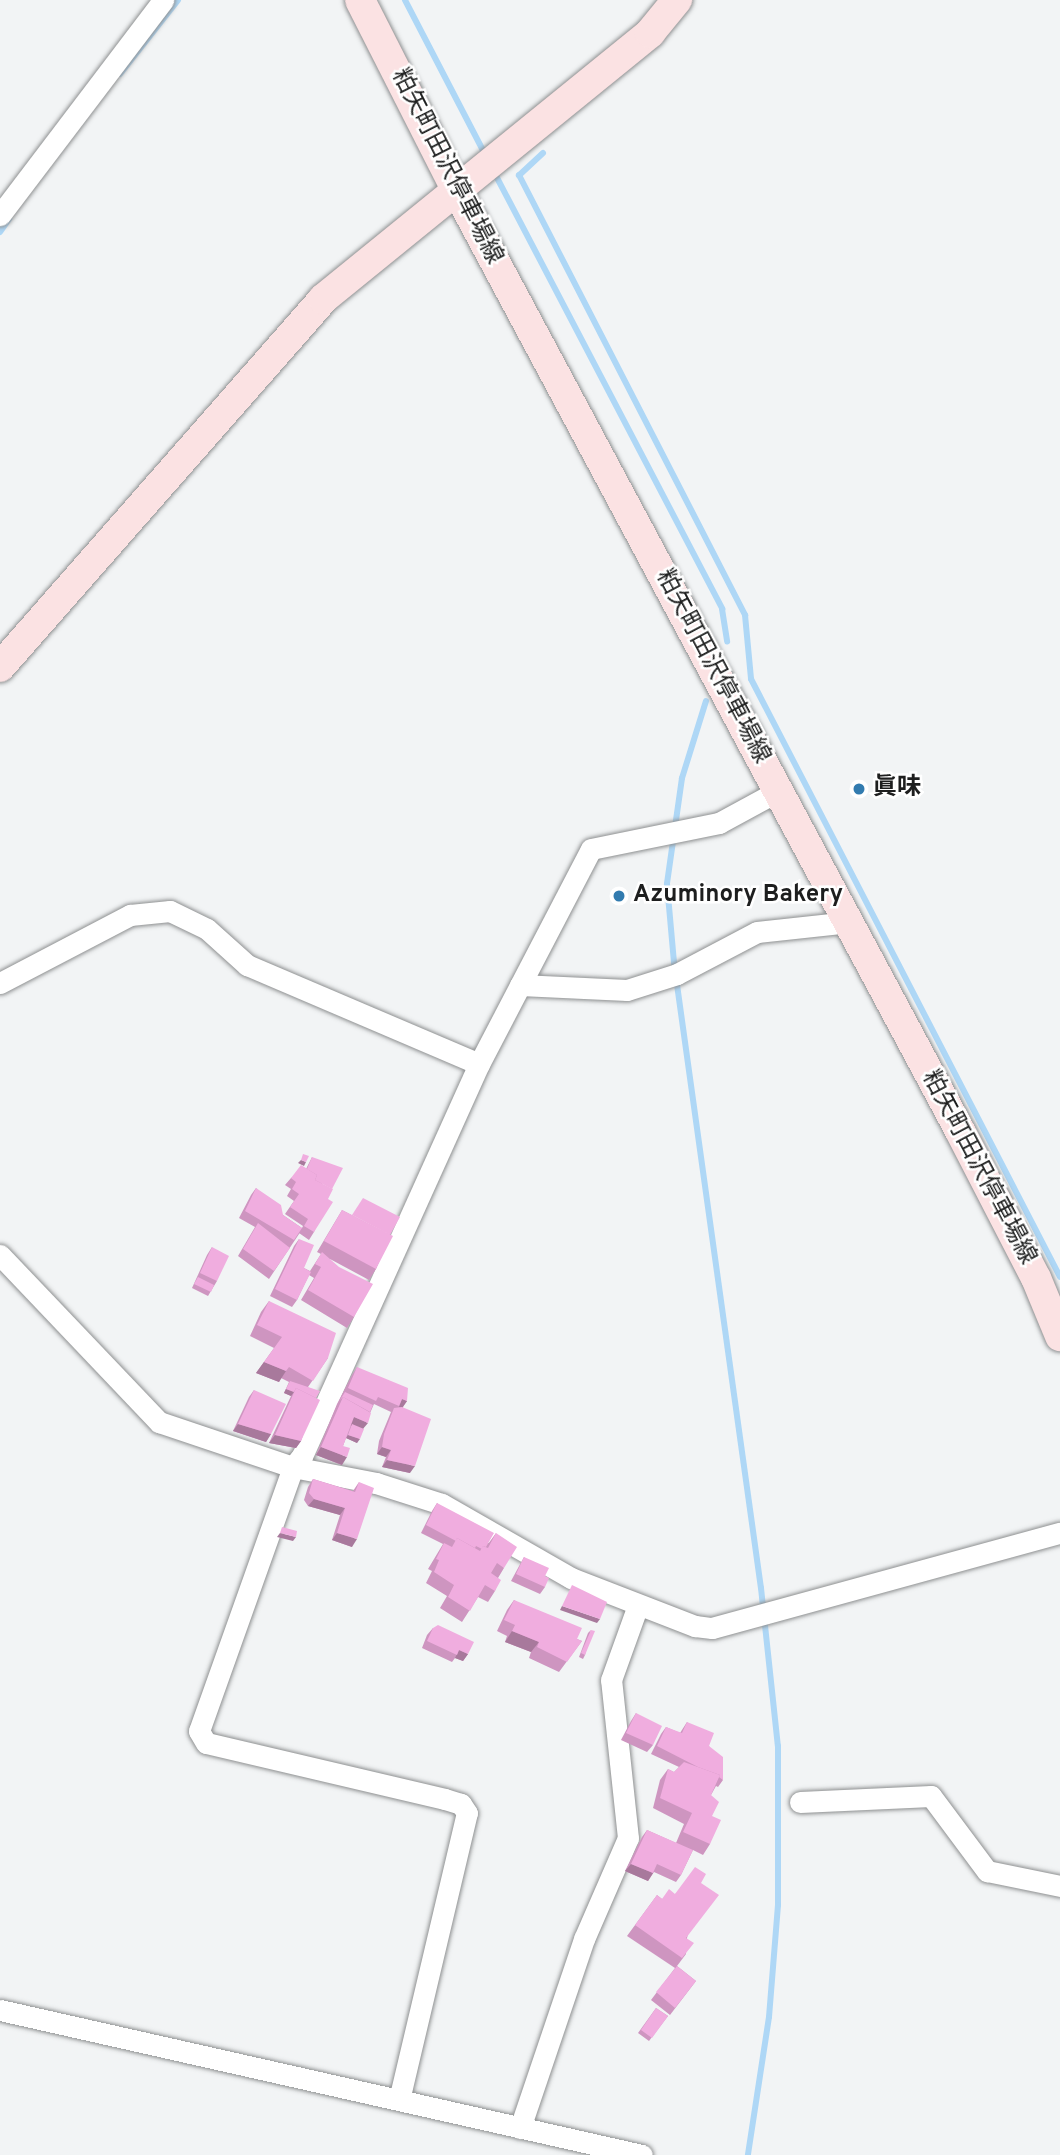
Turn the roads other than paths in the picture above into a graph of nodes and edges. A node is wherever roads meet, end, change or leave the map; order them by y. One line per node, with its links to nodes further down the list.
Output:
1 (163, 0): 5 (street)
2 (360, 0): 4 (main road, 粕矢町田沢停車場線)
3 (677, 0): 4 (main road)
4 (466, 182): 6 (main road); 7 (main road, 粕矢町田沢停車場線)
5 (0, 215)
6 (0, 667)
7 (778, 791): 8 (main road, 粕矢町田沢停車場線); 10 (street)
8 (849, 922): 10 (street); 13 (main road, 粕矢町田沢停車場線)
9 (0, 983): 11 (street)
10 (520, 985): 11 (street)
11 (479, 1064): 14 (street)
12 (0, 1255): 14 (street)
13 (1060, 1336)
14 (293, 1466): 16 (street); 20 (street)
15 (1060, 1533): 16 (street)
16 (638, 1605): 21 (street)
17 (800, 1802): 18 (street)
18 (1060, 1886)
19 (0, 2010): 20 (street)
20 (399, 2100): 21 (street)
21 (520, 2128): 22 (street)
22 (642, 2155)

